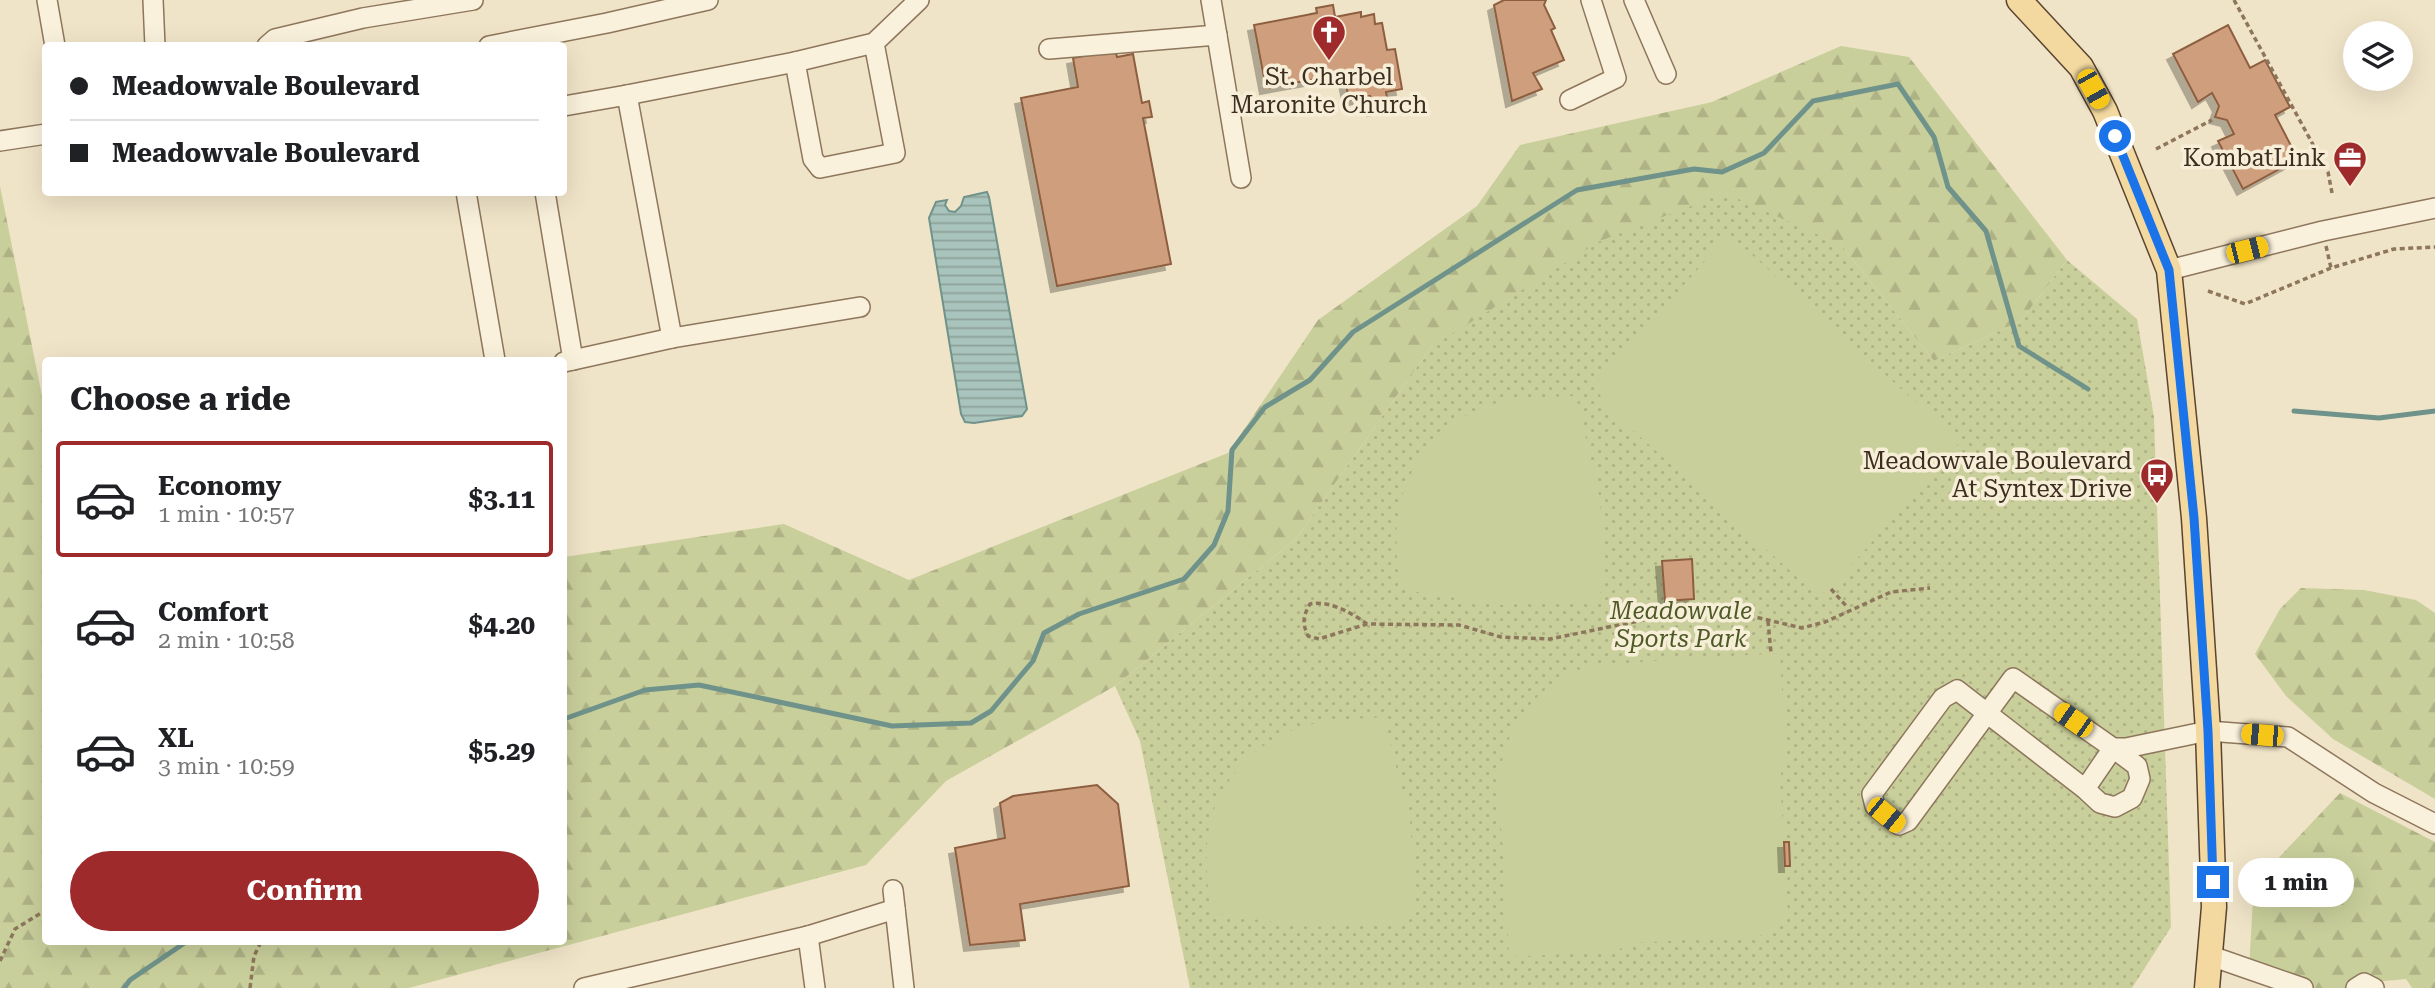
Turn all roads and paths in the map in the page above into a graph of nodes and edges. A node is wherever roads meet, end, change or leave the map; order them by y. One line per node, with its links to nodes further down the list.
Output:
1 (47, 0): 12 (street)
2 (153, 0): 13 (street)
3 (473, 0): 14 (street)
4 (708, 0): 15 (street)
5 (919, 0): 16 (street)
6 (1211, 0): 11 (street)
7 (1591, 0): 21 (street)
8 (1634, 0): 19 (street)
9 (2020, 0): 33 (main road)
10 (2234, 0): 28 (path)
11 (1217, 35): 17 (street); 27 (street)
12 (54, 42)
13 (155, 42)
14 (272, 42)
15 (510, 42)
16 (874, 43): 18 (street); 18 (street)
17 (1049, 49)
18 (795, 62): 20 (street)
19 (1666, 74)
20 (627, 95): 22 (street); 36 (street)
21 (1570, 100)
22 (567, 106)
23 (2212, 120): 26 (path)
24 (42, 135): 25 (street)
25 (0, 141)
26 (2156, 149)
27 (1241, 178)
28 (2332, 193)
29 (467, 196): 37 (street)
30 (546, 196): 38 (street)
31 (2435, 208): 33 (street)
32 (2435, 247): 34 (path)
33 (2169, 270): 46 (main road)
34 (2208, 291)
35 (860, 307): 36 (street)
36 (672, 338): 38 (street)
37 (494, 357)
38 (568, 361)
39 (1930, 588): 41 (path)
40 (1831, 589): 41 (path)
41 (1848, 609): 42 (path)
42 (1769, 621): 43 (path); 44 (path)
43 (1367, 624): 43 (path)
44 (1770, 653)
45 (1987, 713): 45 (street); 47 (street); 48 (street)
46 (2208, 731): 47 (street); 49 (street); 53 (main road)
47 (2113, 748): 48 (street); 48 (street)
48 (2085, 789)
49 (2435, 824)
50 (42, 912): 54 (path)
51 (808, 936): 56 (street); 57 (street); 58 (street)
52 (260, 945): 55 (path)
53 (2211, 956): 59 (main road); 60 (street)
54 (0, 961)
55 (250, 988)
56 (584, 988)
57 (815, 988)
58 (904, 988)
59 (2207, 988)
60 (2303, 988)
61 (2356, 988): 62 (street)
62 (2374, 988)

